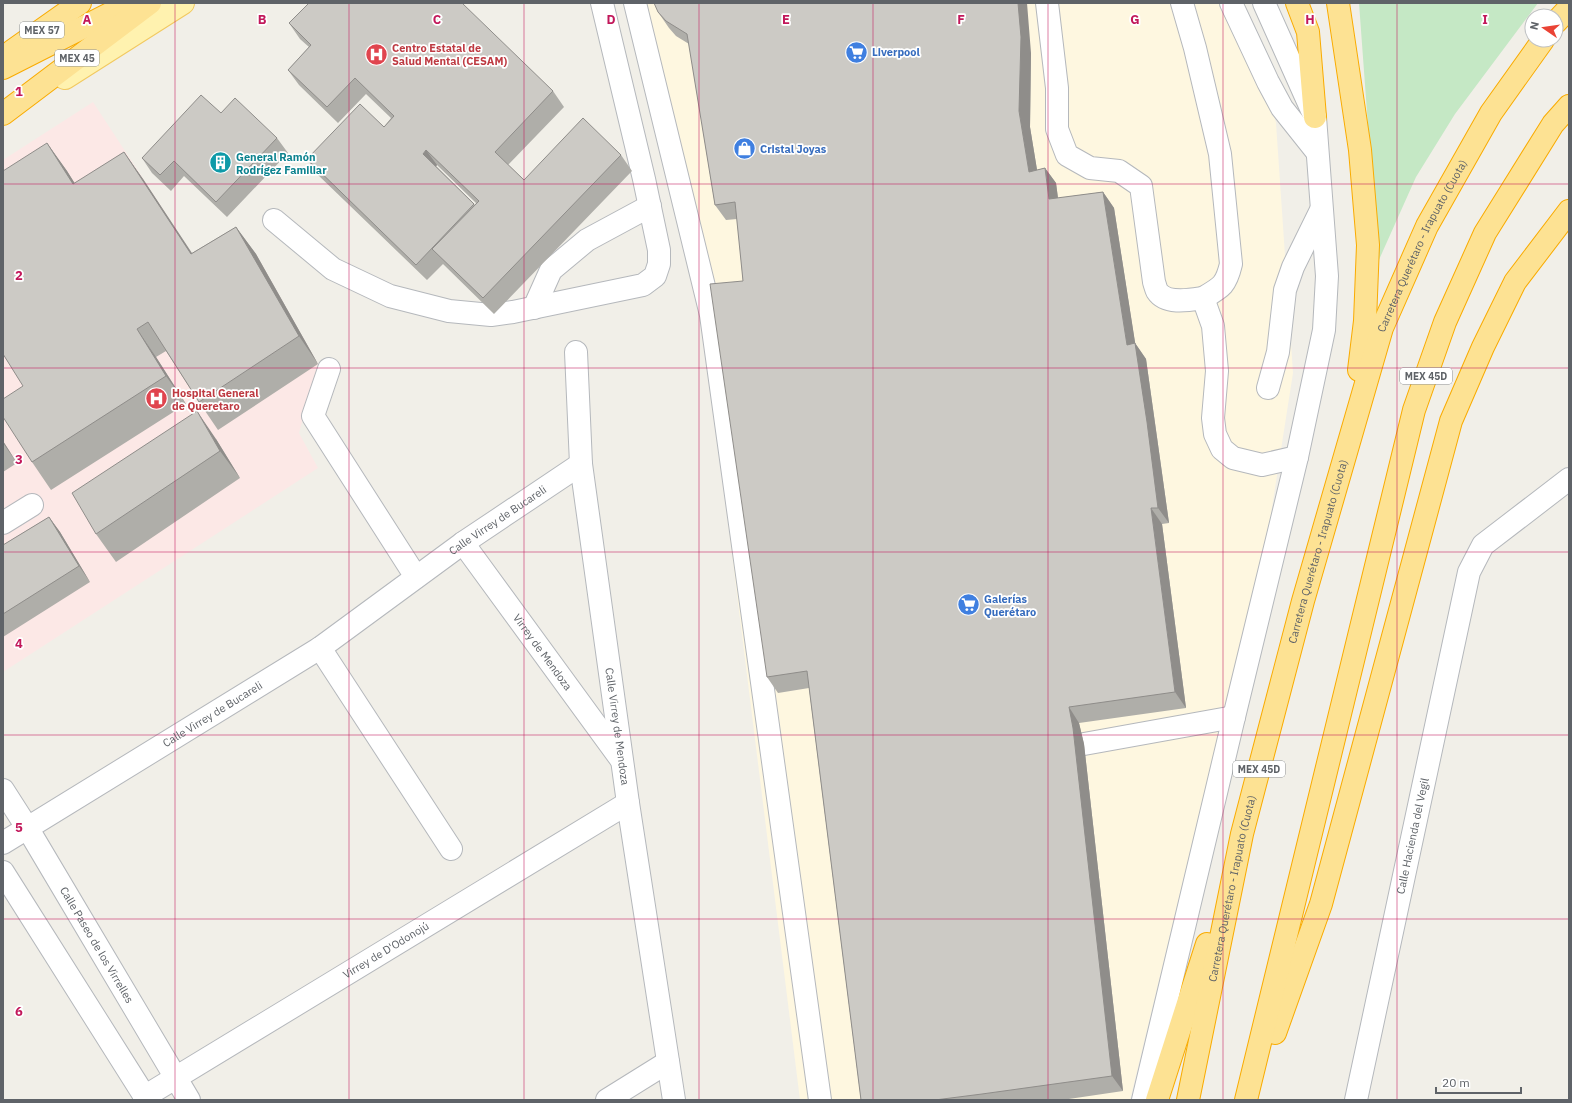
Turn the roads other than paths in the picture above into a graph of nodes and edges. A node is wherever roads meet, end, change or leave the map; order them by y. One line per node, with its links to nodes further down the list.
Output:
1 (80, 3): 14 (highway, MEX 57)
2 (131, 3): 15 (highway, MEX 45)
3 (150, 3): 17 (highway, MEX 45)
4 (183, 3): 18 (main road)
5 (602, 3): 21 (street)
6 (635, 3): 55 (street)
7 (1047, 3): 25 (street)
8 (1182, 3): 25 (street)
9 (1231, 3): 20 (street)
10 (1264, 3): 19 (street)
11 (1297, 3): 19 (highway)
12 (1338, 3): 30 (highway)
13 (1537, 48): 30 (highway, Carretera Querétaro - Irapuato (Cuota) / MEX 45D)
14 (3, 58)
15 (3, 68)
16 (1569, 106): 59 (highway, MEX 45D)
17 (3, 114)
18 (3, 117)
19 (1315, 117): 20 (street)
20 (1317, 152): 22 (street)
21 (650, 206): 26 (street); 26 (street)
22 (1321, 208): 29 (street); 31 (street)
23 (1569, 211): 60 (highway)
24 (274, 220): 26 (street)
25 (1203, 298): 31 (street)
26 (534, 308)
27 (576, 352): 32 (street, Calle Virrey de Mendoza)
28 (329, 369): 37 (street)
29 (1268, 388)
30 (1349, 443): 45 (highway, Carretera Querétaro - Irapuato (Cuota) / MEX 45D)
31 (1297, 458): 39 (street)
32 (581, 464): 36 (street, Calle Virrey de Bucareli); 41 (street, Calle Virrey de Mendoza)
33 (1569, 480): 61 (street, Calle Hacienda del Vegil)
34 (32, 505): 35 (street)
35 (3, 523)
36 (463, 543): 37 (street, Calle Virrey de Bucareli); 41 (street, Virrey de Mendoza)
37 (416, 577): 38 (street, Calle Virrey de Bucareli)
38 (320, 648): 44 (street, Calle Virrey de Bucareli); 47 (street)
39 (1234, 717): 40 (street); 56 (street)
40 (1084, 744)
41 (622, 761): 43 (street, Calle Virrey de Mendoza)
42 (3, 790): 44 (street, Calle Paseo de los Virrelles)
43 (628, 803): 49 (street, Calle Virrey de Mendoza); 50 (street, Virrey de D'Odonojú)
44 (28, 829): 46 (street, Calle Virrey de Bucareli); 50 (street, Calle Paseo de los Virrelles)
45 (1242, 834): 57 (highway); 58 (highway, Carretera Querétaro - Irapuato (Cuota) / MEX 45D)
46 (3, 843)
47 (452, 848)
48 (3, 872): 51 (street)
49 (668, 1062): 53 (street); 54 (street, Calle Virrey de Mendoza)
50 (175, 1077): 51 (street, Virrey de D'Odonojú); 52 (street, Calle Paseo de los Virrelles)
51 (146, 1098)
52 (189, 1100)
53 (607, 1100)
54 (674, 1100)
55 (820, 1100)
56 (1143, 1100)
57 (1157, 1100)
58 (1188, 1100)
59 (1246, 1100)
60 (1251, 1100)
61 (1356, 1100)

